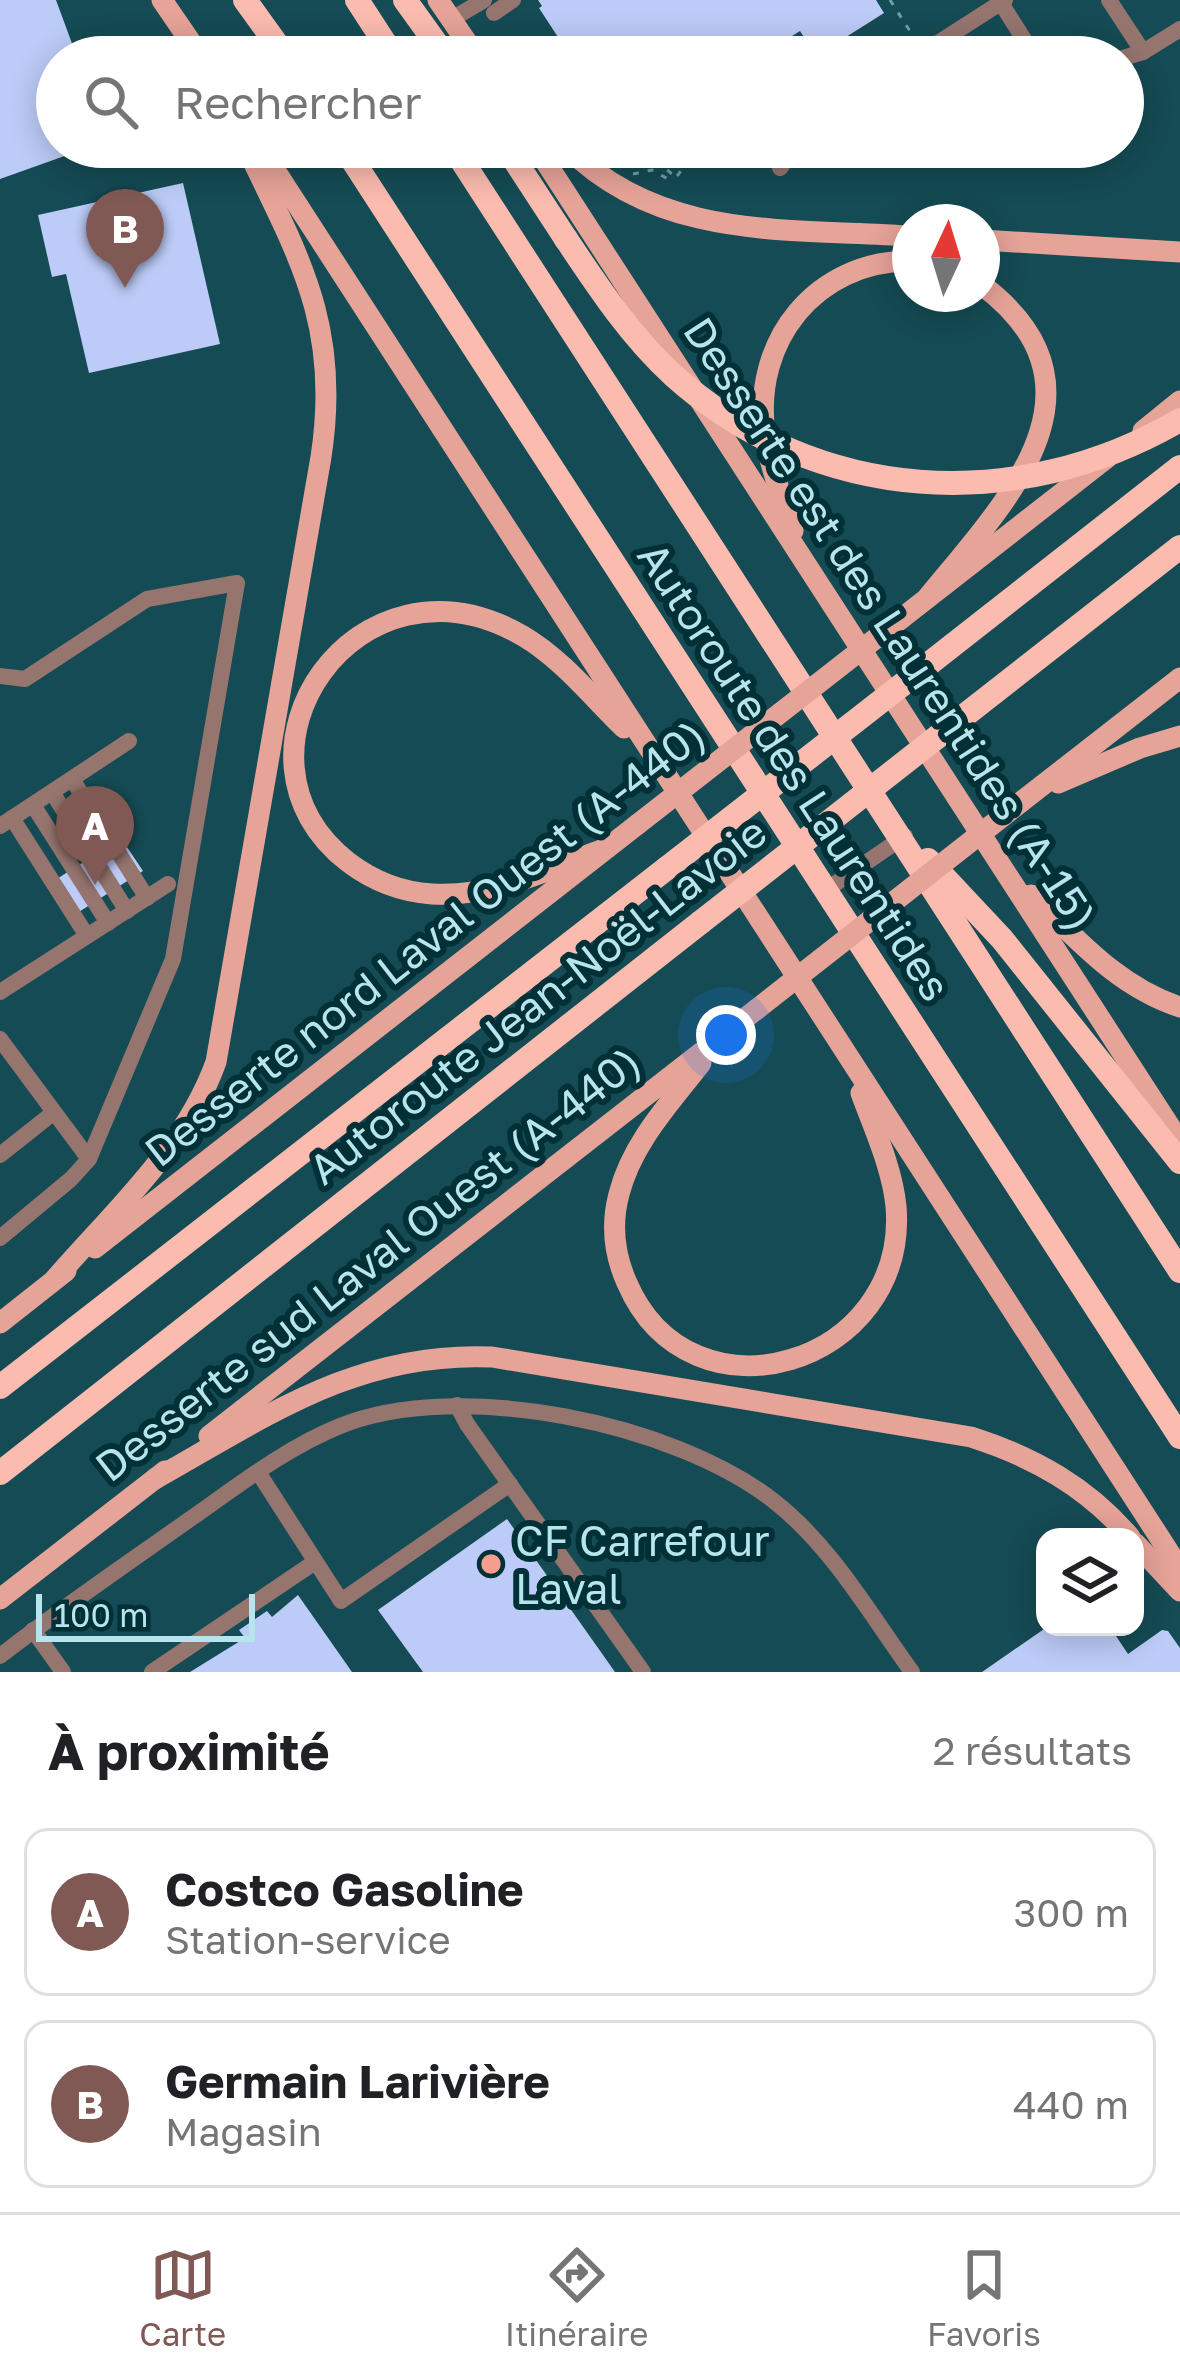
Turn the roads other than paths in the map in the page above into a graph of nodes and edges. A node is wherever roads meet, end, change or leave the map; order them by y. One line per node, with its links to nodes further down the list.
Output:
1 (162, 0): 12 (main road)
2 (245, 0): 13 (highway)
3 (357, 0): 14 (highway)
4 (405, 0): 15 (highway)
5 (438, 0): 10 (main road)
6 (513, 0): 9 (street)
7 (1109, 0): 19 (street)
8 (1003, 1): 17 (street); 18 (street)
9 (489, 6): 10 (street)
10 (452, 19): 16 (main road)
11 (1180, 28): 20 (street)
12 (187, 36)
13 (271, 36)
14 (380, 36)
15 (431, 36)
16 (463, 36)
17 (940, 36)
18 (1023, 36)
19 (1133, 36)
20 (1144, 51)
21 (255, 168): 70 (main road)
22 (274, 168): 43 (main road)
23 (358, 168): 53 (highway, Autoroute des Laurentides)
24 (467, 168): 49 (highway, Autoroute des Laurentides)
25 (520, 168): 34 (highway, bridge)
26 (550, 168): 37 (main road, Desserte est des Laurentides (A-15))
27 (591, 168): 28 (main road)
28 (892, 235)
29 (1000, 241): 30 (main road)
30 (1180, 252)
31 (892, 262): 37 (main road)
32 (1000, 301): 38 (main road)
33 (1180, 401): 38 (main road, Desserte nord Laval Ouest (A-440))
34 (1180, 420)
35 (1180, 467): 72 (highway, Autoroute Jean-Noël-Lavoie, bridge)
36 (1180, 547): 76 (highway, Autoroute Jean-Noël-Lavoie, bridge)
37 (800, 554): 51 (main road, Desserte est des Laurentides (A-15))
38 (928, 597): 50 (main road, Desserte nord Laval Ouest (A-440), bridge)
39 (0, 676): 66 (street)
40 (1180, 678): 46 (main road, Desserte sud Laval Ouest (A-440))
41 (1180, 736): 46 (main road)
42 (130, 741): 44 (street)
43 (654, 758): 50 (main road); 62 (main road)
44 (72, 779): 45 (street); 54 (street)
45 (52, 792): 47 (street); 55 (street)
46 (1026, 798): 61 (main road, Desserte sud Laval Ouest (A-440), bridge)
47 (33, 805): 48 (street); 56 (street)
48 (6, 822): 57 (street)
49 (903, 837): 53 (street); 67 (highway); 69 (highway, Autoroute des Laurentides)
50 (607, 848): 70 (main road, Desserte nord Laval Ouest (A-440))
51 (1009, 874): 59 (main road); 64 (main road, Desserte est des Laurentides (A-15))
52 (168, 884): 54 (street)
53 (826, 890): 74 (highway, Autoroute des Laurentides)
54 (147, 898): 55 (street)
55 (127, 911): 56 (street)
56 (108, 923): 57 (street)
57 (87, 936): 58 (street)
58 (0, 992)
59 (1180, 1007)
60 (0, 1039): 63 (street)
61 (719, 1039): 62 (main road); 77 (main road, Desserte sud Laval Ouest (A-440))
62 (849, 1058): 82 (main road)
63 (53, 1113): 65 (street); 66 (street)
64 (1180, 1142)
65 (0, 1155)
66 (89, 1159): 68 (street)
67 (1180, 1162)
68 (0, 1238)
69 (1180, 1271)
70 (55, 1280): 71 (main road, Desserte nord Laval Ouest (A-440))
71 (0, 1323)
72 (0, 1388)
73 (457, 1405): 75 (street); 78 (street); 90 (street)
74 (1180, 1437)
75 (258, 1472): 81 (street); 85 (street)
76 (0, 1473)
77 (155, 1478): 79 (main road); 84 (main road, Desserte sud Laval Ouest (A-440))
78 (510, 1484): 81 (street); 89 (street)
79 (1121, 1528)
80 (1144, 1553): 83 (main road)
81 (315, 1562): 88 (street)
82 (1180, 1569)
83 (1180, 1592)
84 (0, 1599)
85 (33, 1630): 86 (street); 87 (street)
86 (0, 1655)
87 (63, 1672)
88 (152, 1672)
89 (643, 1672)
90 (912, 1672)

